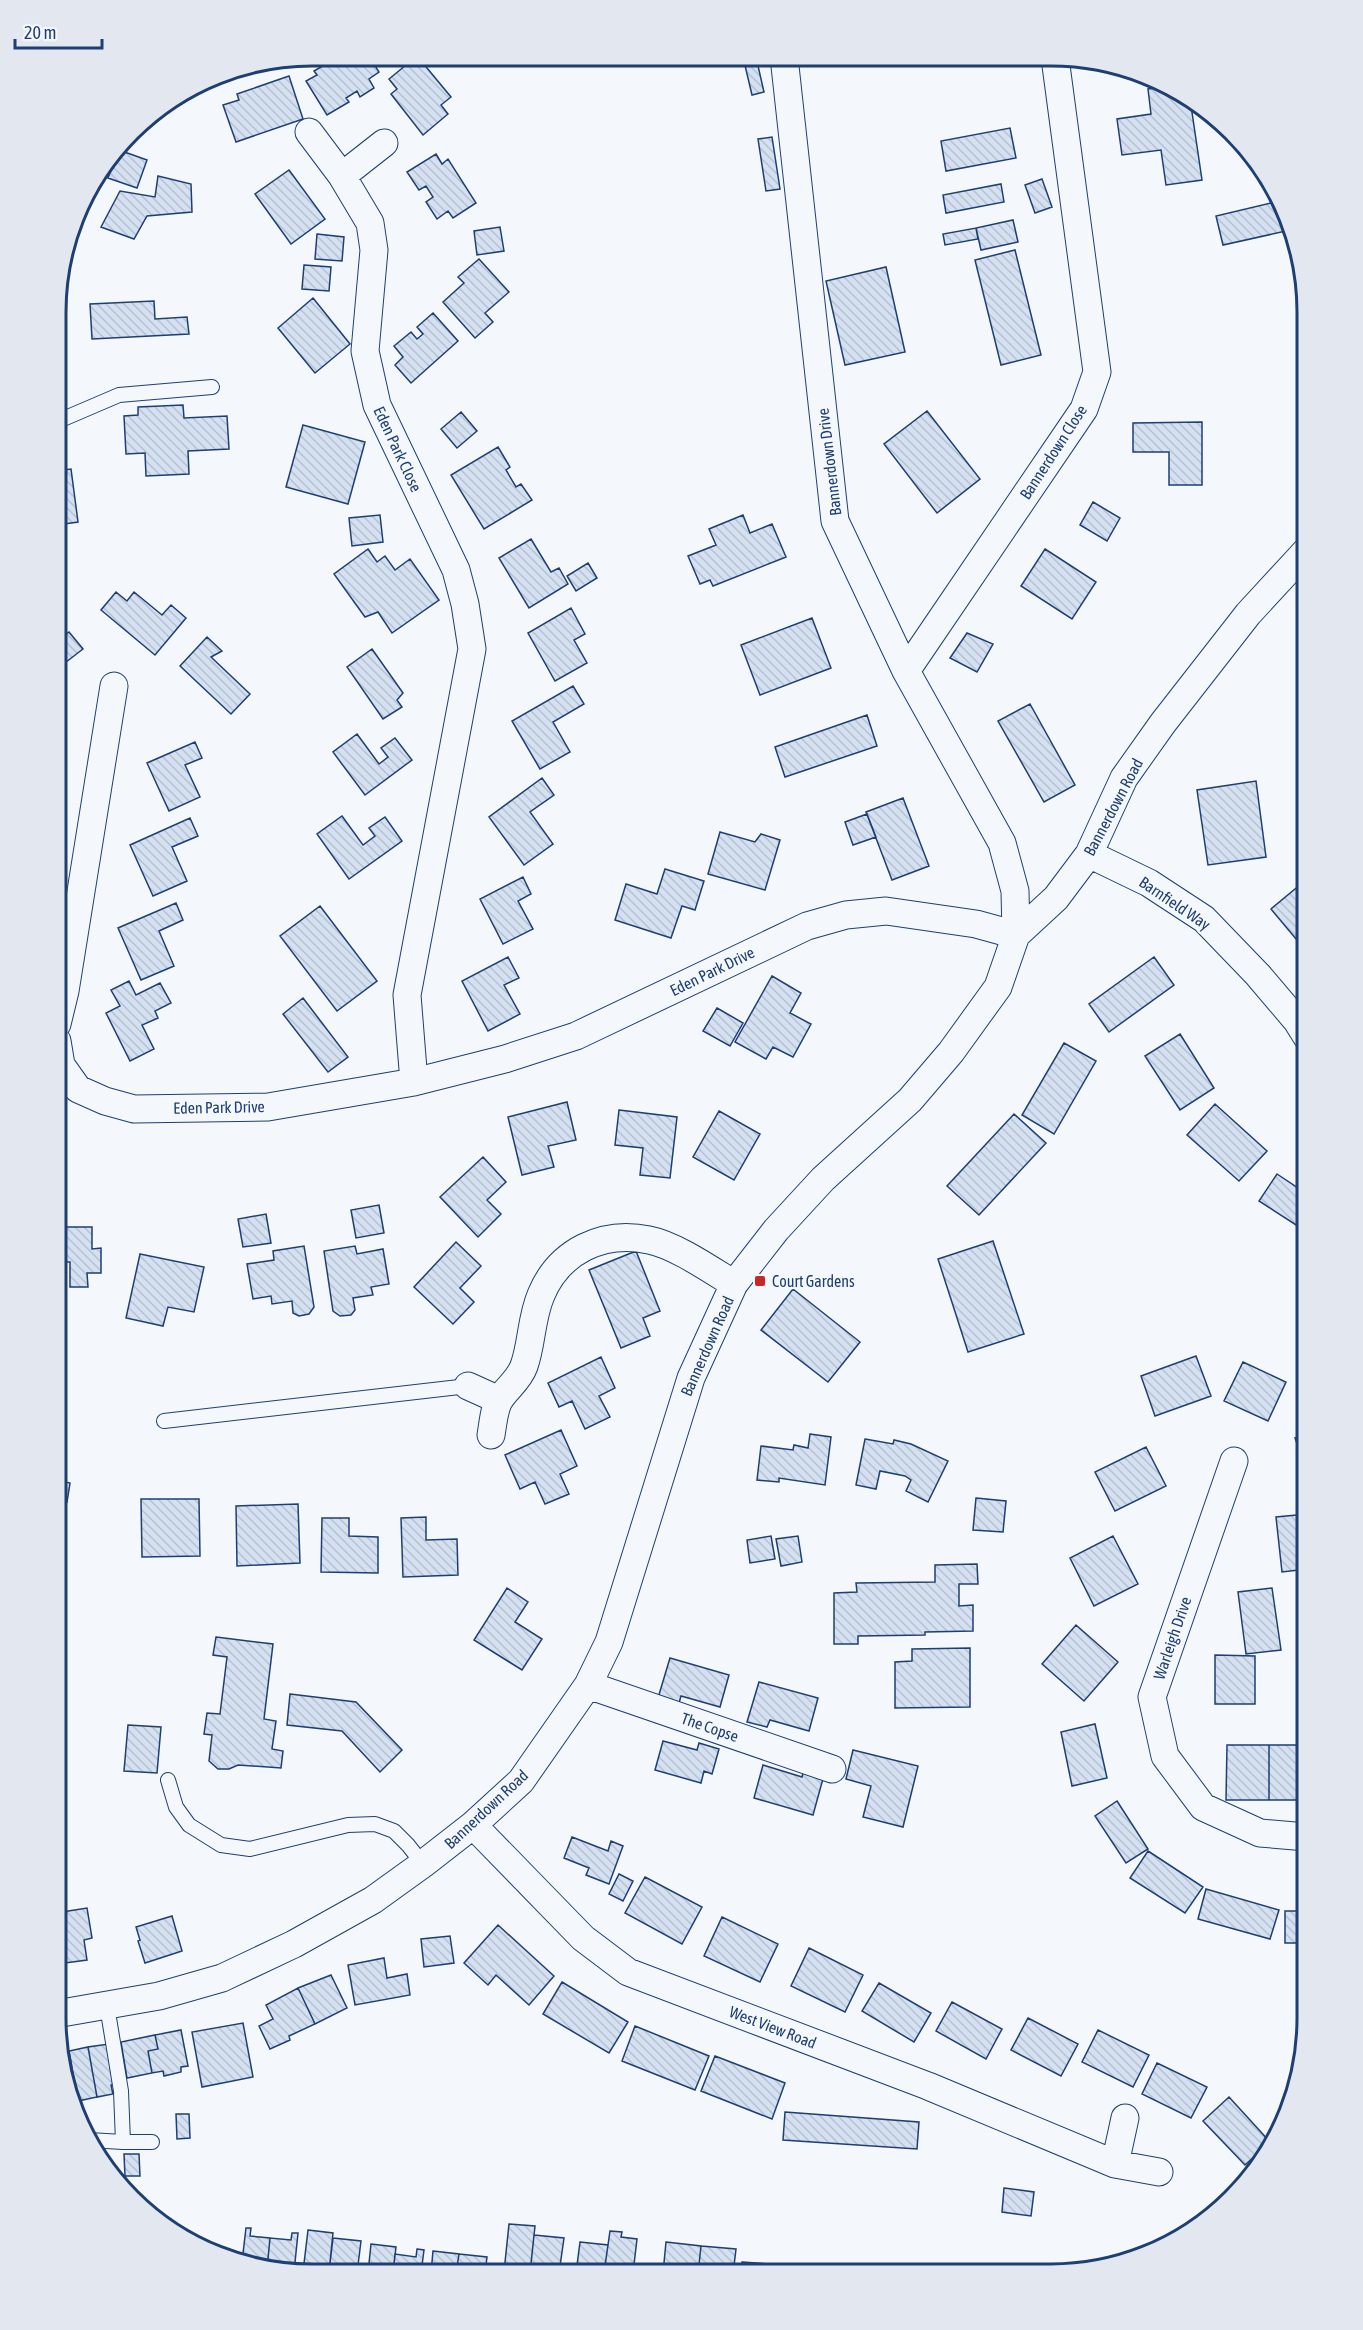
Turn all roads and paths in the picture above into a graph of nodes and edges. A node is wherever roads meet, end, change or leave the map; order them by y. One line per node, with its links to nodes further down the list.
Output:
1 (785, 66): 9 (street, Bannerdown Drive)
2 (1056, 66): 9 (street, Bannerdown Close)
3 (309, 132): 5 (street, Eden Park Close)
4 (384, 143): 5 (street)
5 (342, 176): 16 (street, Eden Park Close)
6 (213, 387): 7 (lane)
7 (66, 418)
8 (1297, 561): 11 (street, Bannerdown Road)
9 (906, 672): 12 (street, Bannerdown Drive)
10 (114, 686): 13 (street)
11 (1089, 854): 12 (street, Bannerdown Road); 14 (street, Barnfield Way)
12 (1016, 935): 16 (street, Eden Park Drive); 17 (street, Bannerdown Road)
13 (66, 985)
14 (1297, 1017)
15 (66, 1072): 16 (street, Eden Park Drive)
16 (414, 1082)
17 (734, 1284): 19 (street); 23 (street, Bannerdown Road)
18 (468, 1386): 19 (street); 20 (lane)
19 (499, 1400): 21 (street)
20 (164, 1421)
21 (491, 1435)
22 (1234, 1461): 27 (street, Warleigh Drive)
23 (588, 1685): 24 (street, The Copse); 26 (street, Bannerdown Road)
24 (832, 1769)
25 (168, 1780): 28 (lane)
26 (473, 1825): 28 (street, Bannerdown Road); 35 (street, West View Road)
27 (1297, 1836)
28 (423, 1864): 29 (street, Bannerdown Road)
29 (108, 2006): 30 (street, Bannerdown Road); 33 (lane)
30 (66, 2012)
31 (1125, 2118): 35 (street)
32 (99, 2141): 33 (lane)
33 (123, 2142): 34 (lane)
34 (152, 2142)
35 (1115, 2163): 36 (street, West View Road)
36 (1159, 2172)

